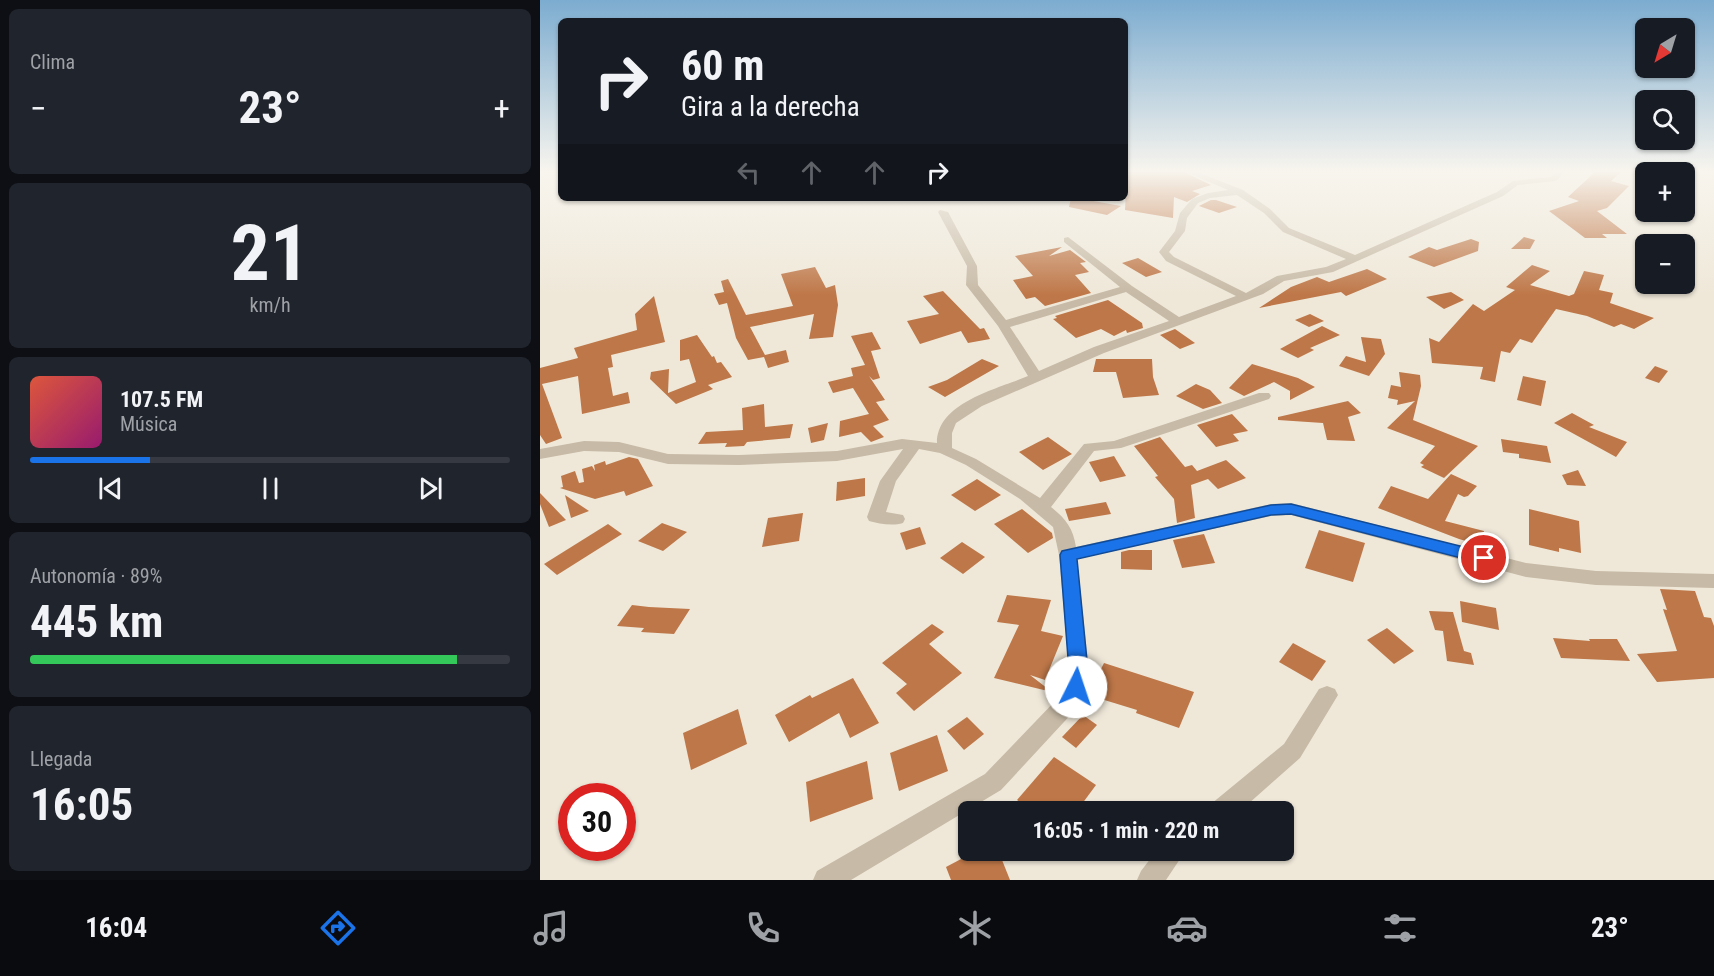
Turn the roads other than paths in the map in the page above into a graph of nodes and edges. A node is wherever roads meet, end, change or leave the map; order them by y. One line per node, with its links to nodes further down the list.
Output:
1 (944, 213): 10 (street)
2 (1185, 213): 8 (street)
3 (1269, 213): 6 (street)
4 (1457, 213): 6 (street)
5 (1068, 240): 7 (street)
6 (1354, 258): 8 (street)
7 (1128, 288): 9 (street); 10 (street)
8 (1246, 297): 9 (street)
9 (1179, 322): 11 (street)
10 (1003, 325): 11 (street)
11 (1036, 377): 14 (street)
12 (1264, 396): 16 (street)
13 (915, 444): 14 (street); 15 (street); 17 (street)
14 (945, 450): 16 (street)
15 (540, 454)
16 (1042, 507): 18 (street)
17 (897, 519)
18 (1068, 555): 19 (street); 23 (street)
19 (1714, 581)
20 (1327, 694): 21 (street)
21 (1233, 801)
22 (1165, 861): 24 (street)
23 (825, 880)
24 (1150, 880)

